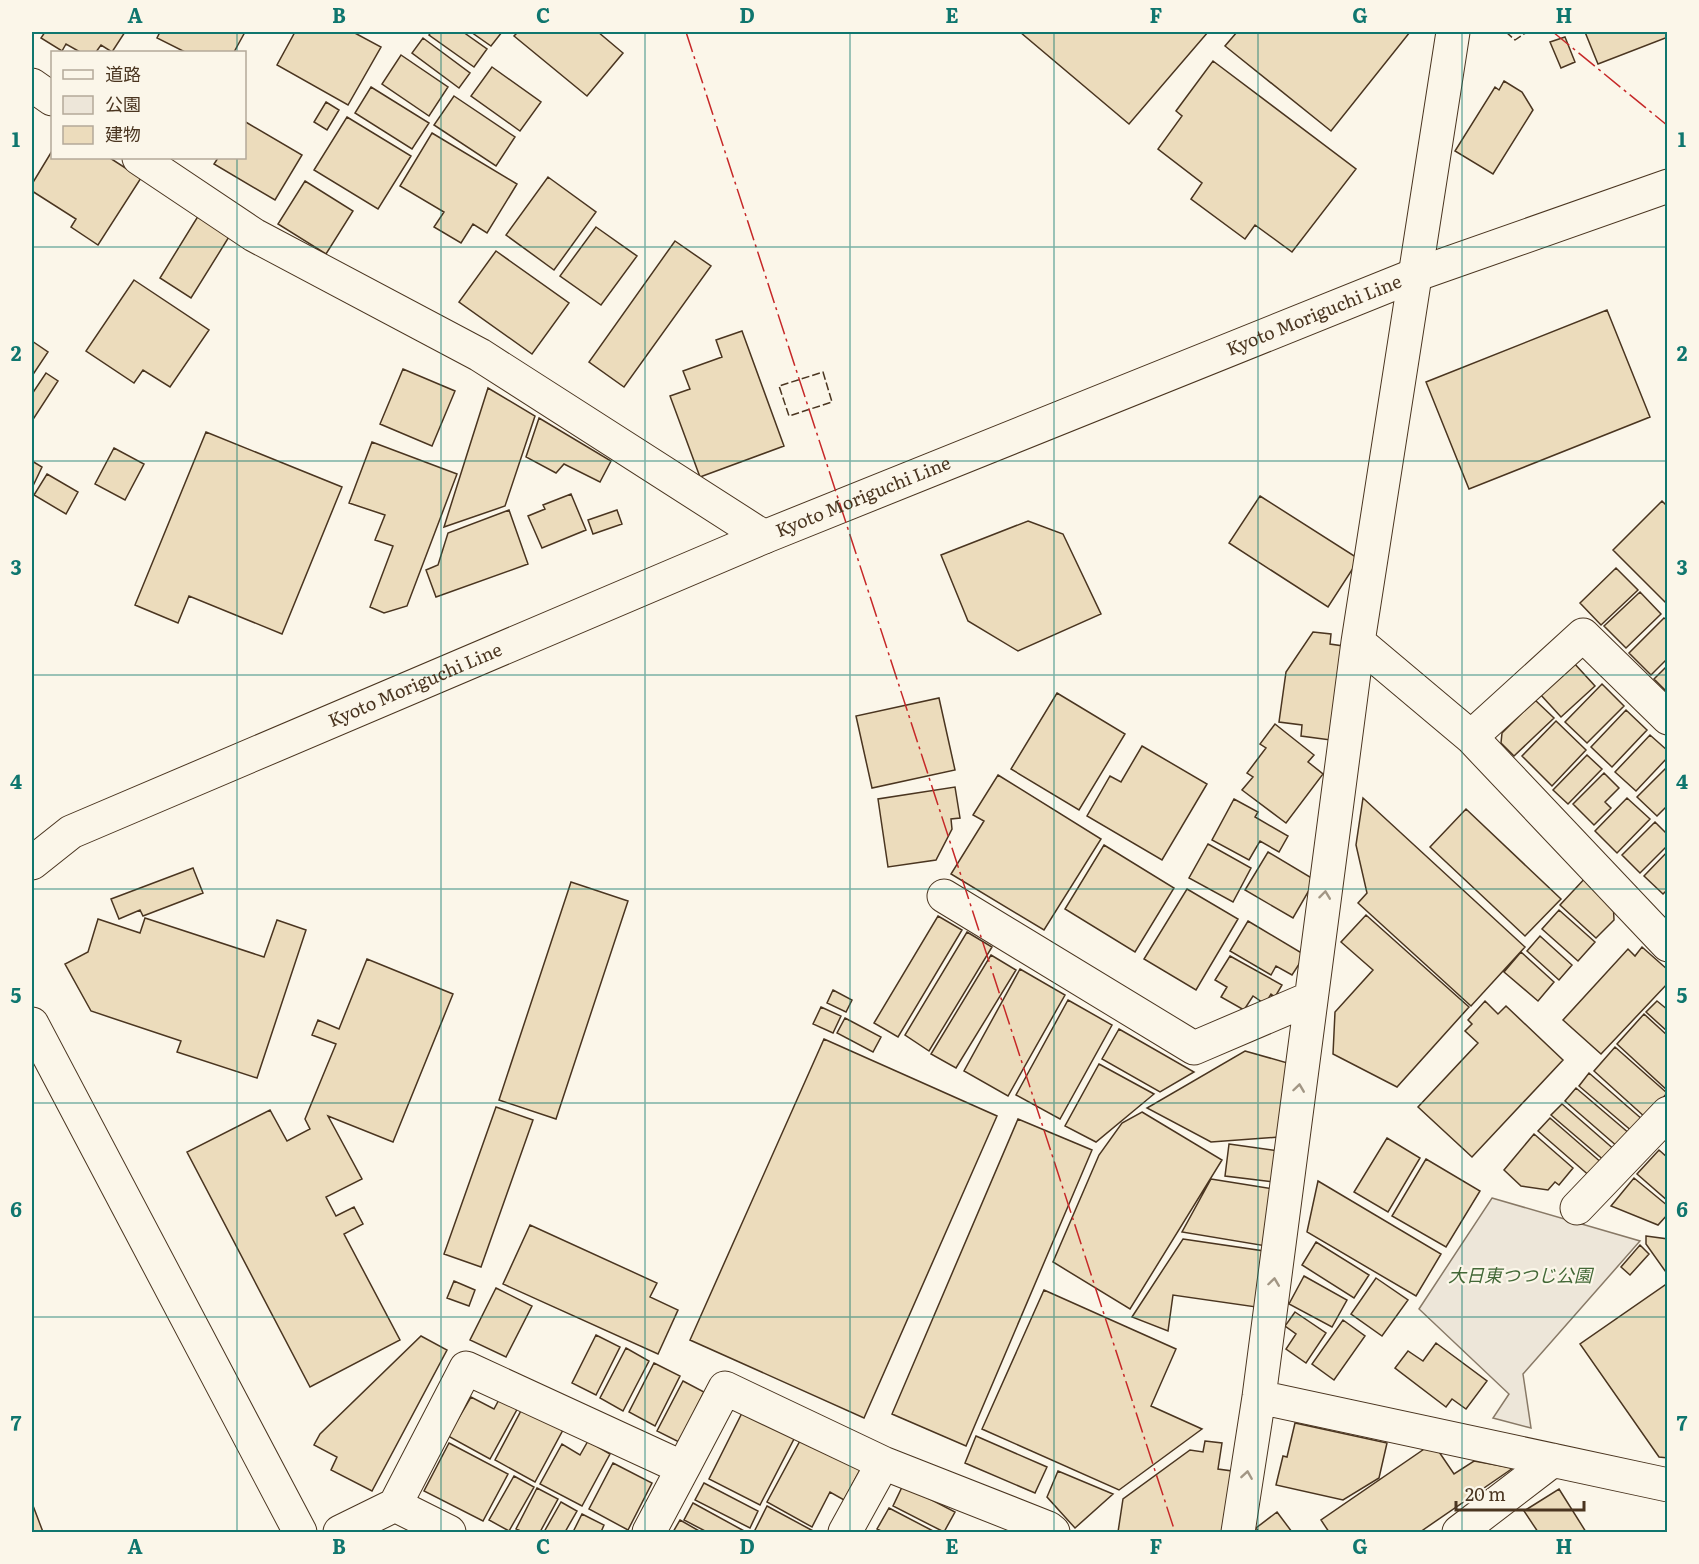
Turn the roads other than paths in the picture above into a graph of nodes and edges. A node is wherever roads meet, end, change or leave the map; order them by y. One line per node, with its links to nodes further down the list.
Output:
1 (1453, 32): 6 (street)
2 (32, 85): 3 (street)
3 (51, 98)
4 (140, 159): 7 (street)
5 (1668, 186): 6 (street, Kyoto Moriguchi Line)
6 (1415, 275): 7 (street, Kyoto Moriguchi Line); 8 (street)
7 (764, 537): 11 (street, Kyoto Moriguchi Line)
8 (1358, 642): 10 (street); 16 (street, one-way to 8)
9 (1668, 718): 10 (street)
10 (1472, 737): 15 (street)
11 (70, 832): 12 (street, Kyoto Moriguchi Line); 13 (street, Kyoto Moriguchi Line)
12 (32, 835)
13 (32, 863)
14 (944, 896): 16 (street)
15 (1668, 945)
16 (1311, 998): 20 (street, one-way to 16)
17 (32, 1024): 26 (street)
18 (1668, 1113): 19 (street)
19 (1577, 1208)
20 (1259, 1397): 21 (street); 32 (street, one-way to 20)
21 (1553, 1460): 24 (street); 33 (street)
22 (883, 1463): 23 (street); 30 (street); 31 (street)
23 (683, 1468): 25 (street); 29 (street)
24 (1668, 1485)
25 (395, 1505): 27 (street); 28 (street)
26 (300, 1533)
27 (339, 1533)
28 (449, 1533)
29 (649, 1533)
30 (845, 1533)
31 (1053, 1533)
32 (1238, 1533)
33 (1459, 1533)

